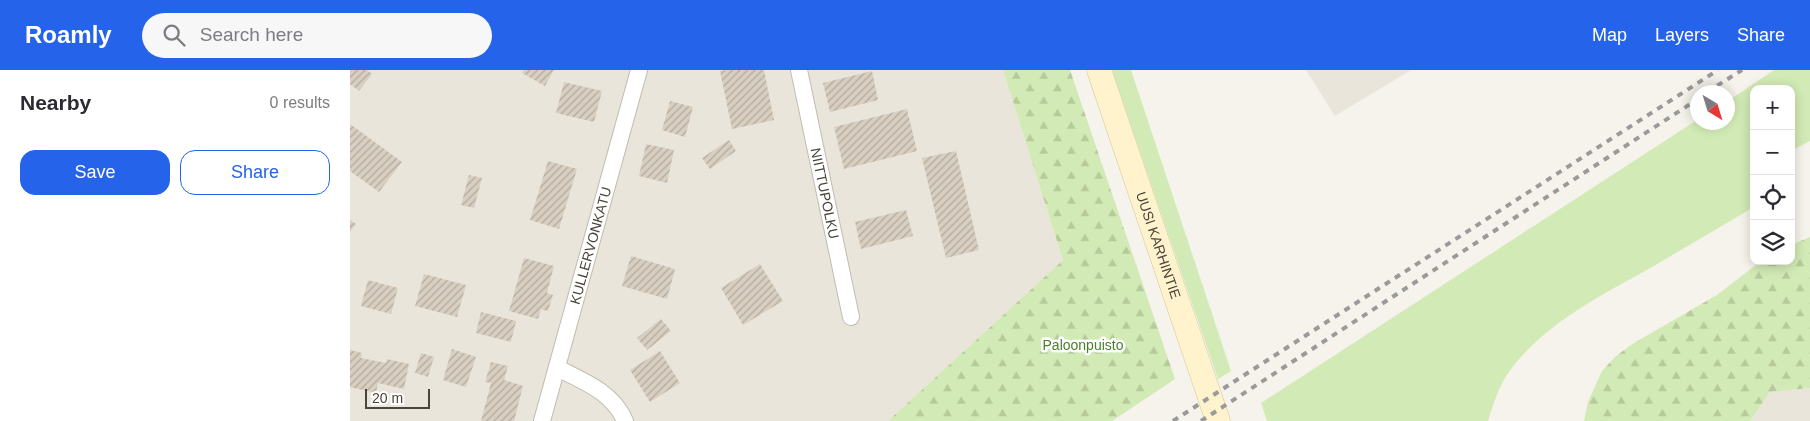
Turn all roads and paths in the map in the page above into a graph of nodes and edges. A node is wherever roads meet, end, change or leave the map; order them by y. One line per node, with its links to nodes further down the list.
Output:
1 (639, 70): 5 (street, KULLERVONKATU)
2 (799, 70): 4 (street, NIITTUPOLKU)
3 (1099, 70): 8 (street, UUSI KARHINTIE)
4 (851, 317)
5 (557, 368): 6 (street, KULLERVONKATU); 7 (street)
6 (542, 421)
7 (625, 421)
8 (1218, 421)

